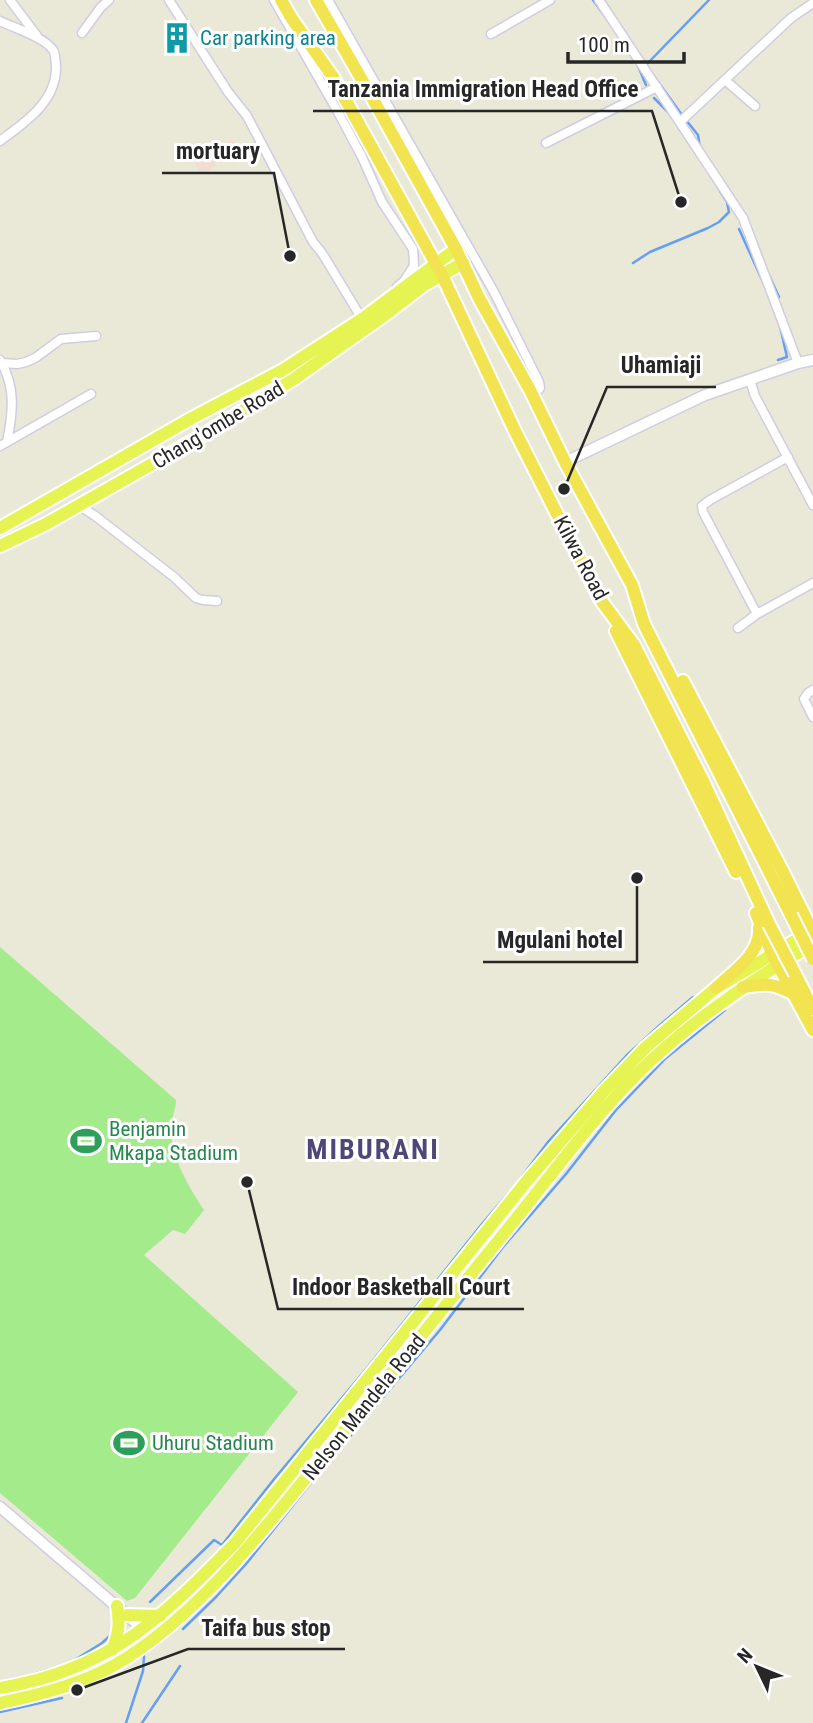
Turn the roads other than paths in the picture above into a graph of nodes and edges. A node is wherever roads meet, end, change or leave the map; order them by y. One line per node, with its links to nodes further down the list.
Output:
1 (10, 0): 15 (street)
2 (109, 0): 13 (street)
3 (169, 0): 29 (street)
4 (274, 0): 28 (street)
5 (281, 0): 22 (highway, Kilwa Road)
6 (316, 0): 23 (highway, Kilwa Road)
7 (328, 0): 36 (street)
8 (550, 0): 14 (street)
9 (611, 0): 10 (street)
10 (601, 3): 17 (street)
11 (813, 3): 16 (street)
12 (0, 21): 15 (street)
13 (82, 33)
14 (491, 34)
15 (39, 38): 20 (street)
16 (725, 80): 18 (street); 19 (street)
17 (657, 87): 19 (street); 21 (street)
18 (755, 106)
19 (680, 122): 33 (street)
20 (0, 141)
21 (546, 143)
22 (426, 246): 25 (highway, Kilwa Road); 26 (main road)
23 (456, 249): 24 (highway, Kilwa Road); 25 (main road, Chang'ombe Road)
24 (463, 263): 25 (main road, Chang'ombe Road); 36 (highway, Kilwa Road)
25 (438, 269): 26 (main road, Chang'ombe Road); 27 (highway, Kilwa Road)
26 (418, 282): 27 (main road); 28 (main road, Chang'ombe Road); 40 (main road, Chang'ombe Road)
27 (450, 290): 53 (highway, Kilwa Road)
28 (390, 297): 29 (main road, Chang'ombe Road)
29 (362, 319): 42 (main road, Chang'ombe Road)
30 (96, 336): 32 (street)
31 (813, 360): 33 (street)
32 (1, 361): 37 (street)
33 (798, 363): 34 (street)
34 (750, 380): 38 (street); 39 (street)
35 (91, 394): 37 (street)
36 (533, 397): 39 (highway, Kilwa Road)
37 (4, 444)
38 (788, 457): 41 (street); 47 (street)
39 (565, 462): 45 (highway, Kilwa Road)
40 (78, 505): 43 (main road, Chang'ombe Road); 46 (street)
41 (813, 505)
42 (0, 528)
43 (0, 546)
44 (813, 583): 47 (street)
45 (632, 585): 51 (highway); 56 (highway, Kilwa Road, bridge)
46 (217, 601)
47 (757, 614): 48 (street)
48 (738, 628)
49 (813, 690): 50 (street)
50 (813, 718)
51 (796, 899): 52 (highway); 54 (highway)
52 (813, 909)
53 (764, 920): 57 (highway); 59 (highway); 61 (highway, Kilwa Road, bridge)
54 (813, 931): 57 (main road, Nelson Mandela Road)
55 (813, 944): 57 (main road, Nelson Mandela Road)
56 (813, 959)
57 (775, 960): 58 (main road, Nelson Mandela Road); 59 (main road, Nelson Mandela Road); 60 (highway)
58 (743, 987): 60 (highway); 67 (main road, Nelson Mandela Road)
59 (716, 988): 65 (main road, Nelson Mandela Road)
60 (792, 993): 62 (highway)
61 (813, 1009)
62 (813, 1030)
63 (0, 1507): 64 (street)
64 (122, 1611): 65 (main road); 66 (street); 68 (main road)
65 (160, 1616): 66 (main road, Nelson Mandela Road)
66 (144, 1629): 67 (street); 68 (main road, Nelson Mandela Road)
67 (153, 1639): 70 (main road, Nelson Mandela Road)
68 (112, 1650): 69 (main road, Nelson Mandela Road)
69 (0, 1688)
70 (0, 1703)

